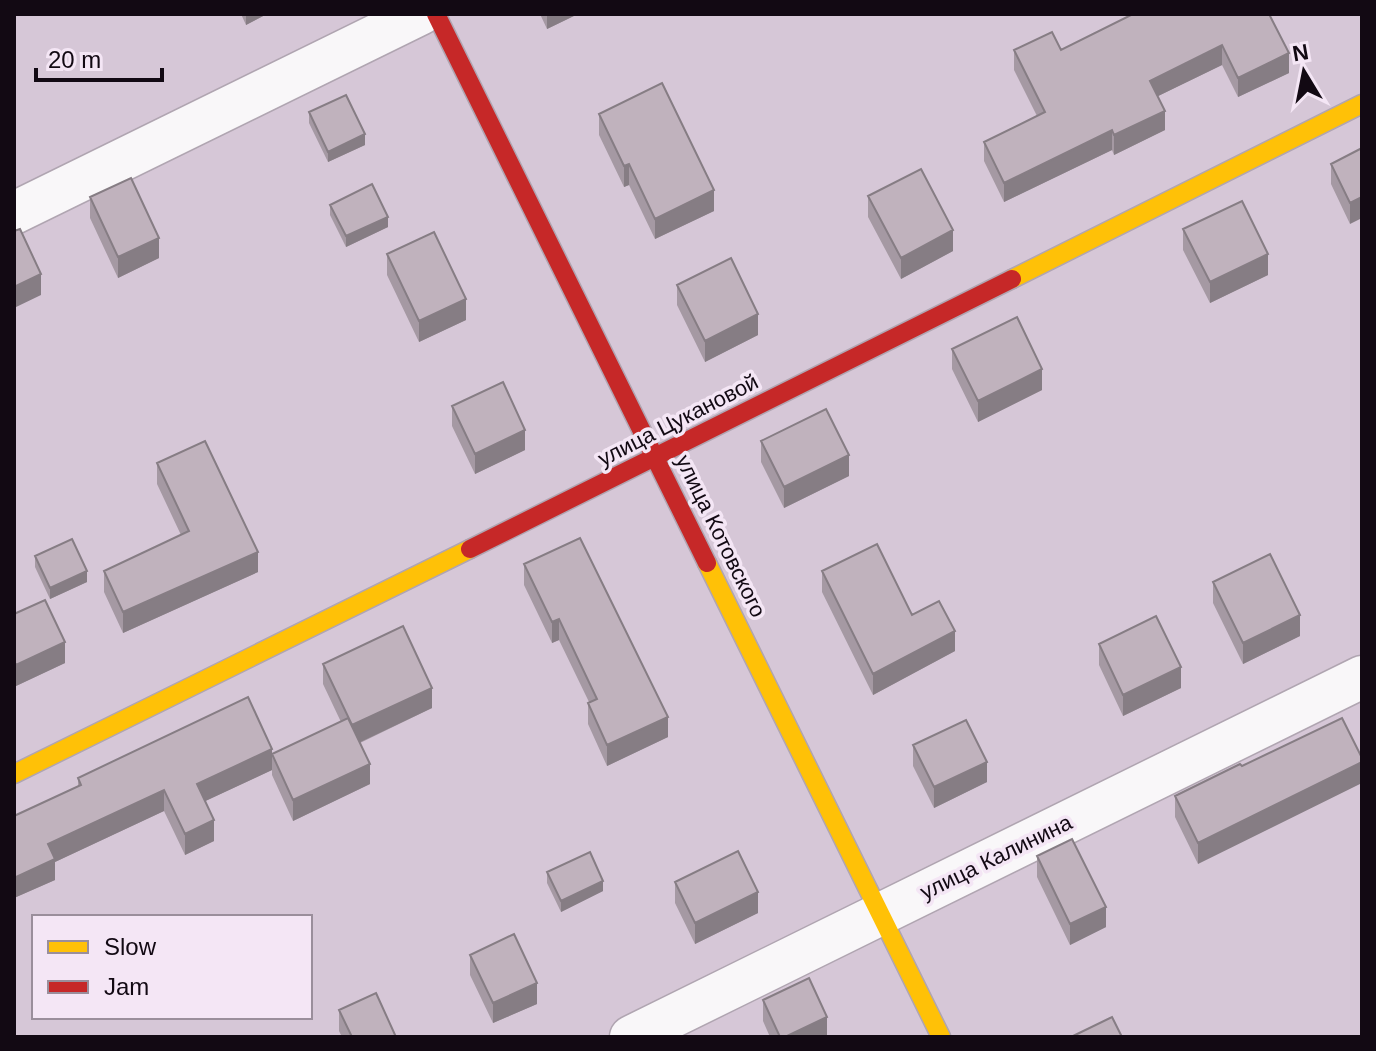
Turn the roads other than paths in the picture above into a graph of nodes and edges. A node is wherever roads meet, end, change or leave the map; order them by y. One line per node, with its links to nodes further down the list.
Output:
1 (420, 14): 4 (street)
2 (436, 14): 5 (street, улица Котовского)
3 (1362, 104): 5 (street, улица Цукановой)
4 (14, 213)
5 (655, 458): 7 (street, улица Цукановой); 8 (street, улица Котовского)
6 (1362, 677): 8 (street, улица Калинина)
7 (14, 774)
8 (880, 914): 9 (street, улица Калинина); 10 (street, улица Котовского)
9 (631, 1037)
10 (941, 1037)

